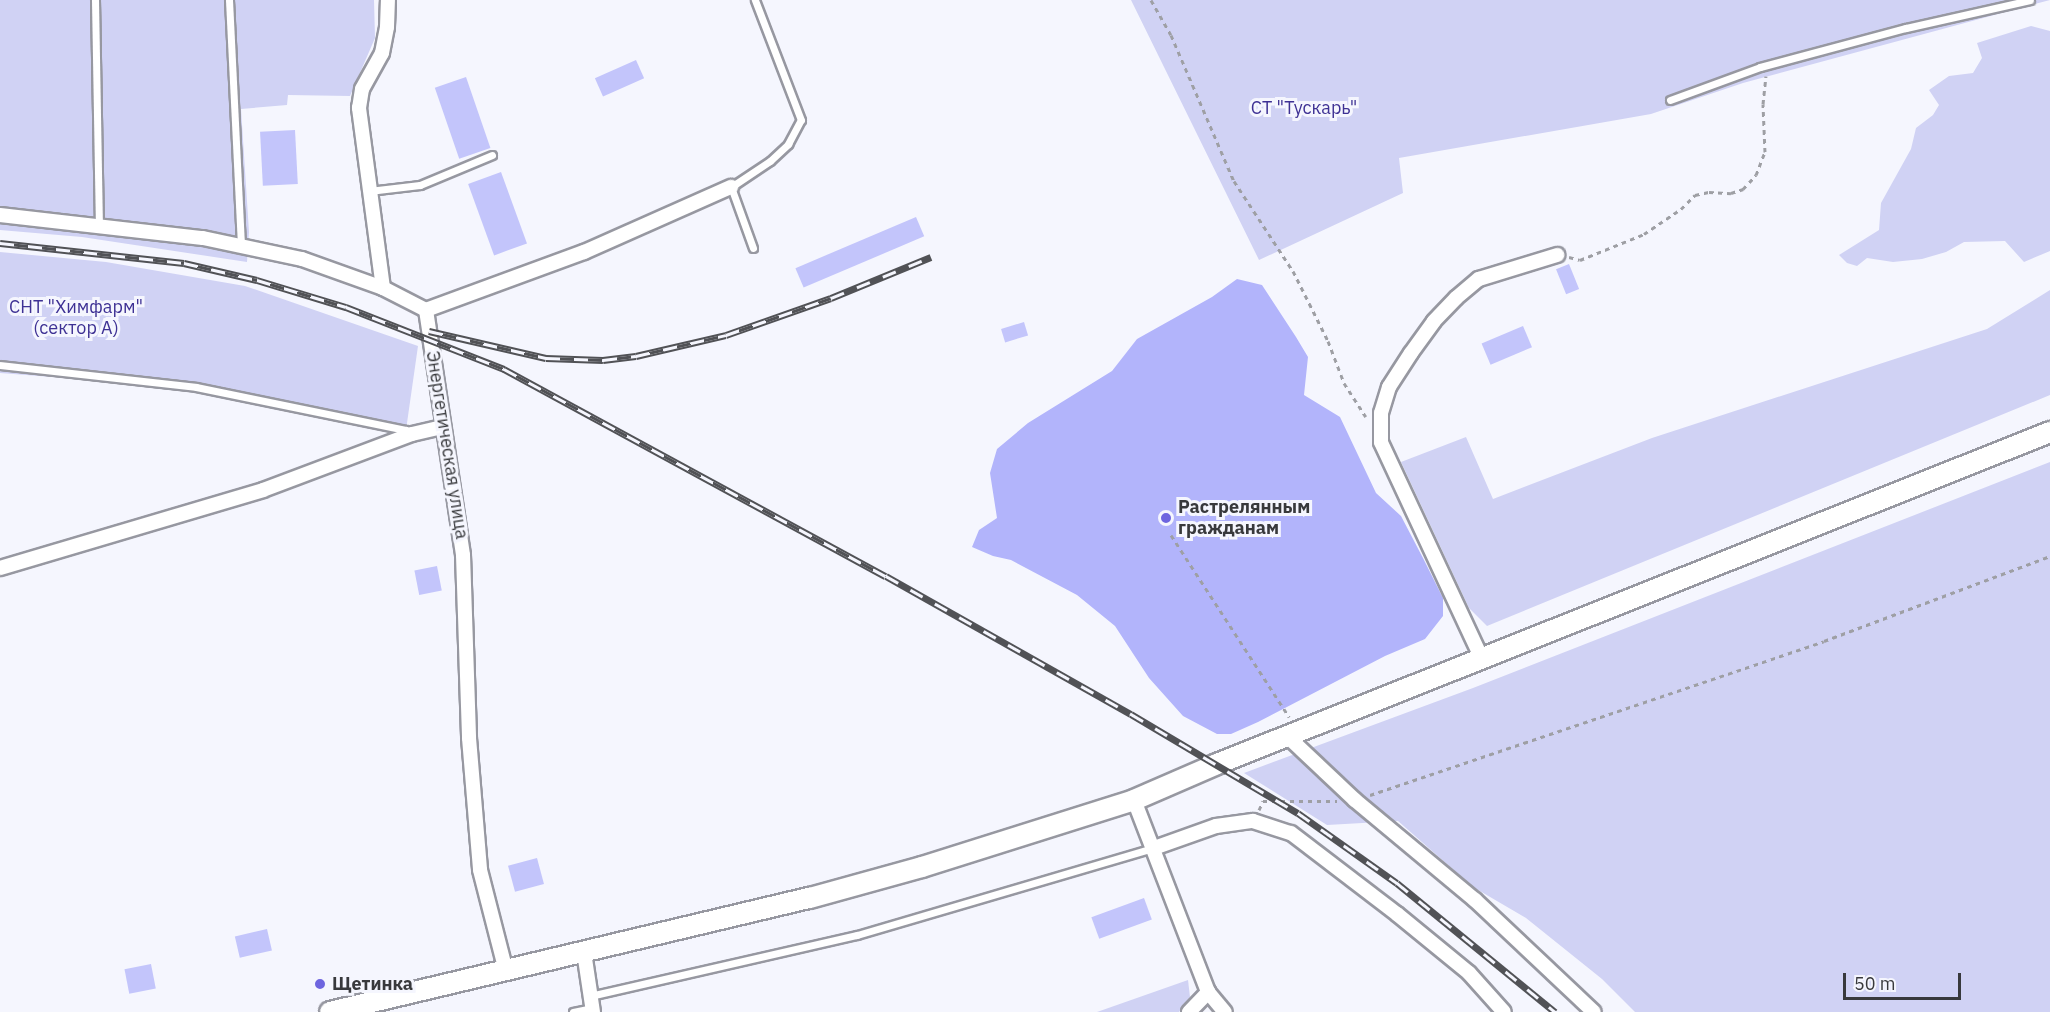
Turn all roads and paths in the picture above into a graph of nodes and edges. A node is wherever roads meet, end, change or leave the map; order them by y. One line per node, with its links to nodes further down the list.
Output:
1 (95, 0): 13 (lane)
2 (230, 0): 14 (lane)
3 (388, 0): 11 (street)
4 (755, 0): 10 (lane)
5 (1151, 0): 23 (path)
6 (2030, 0): 7 (lane)
7 (1772, 63): 8 (lane); 16 (path)
8 (1670, 100)
9 (492, 155): 11 (lane)
10 (732, 187): 15 (lane); 18 (street)
11 (369, 191): 17 (street)
12 (0, 215): 13 (street)
13 (99, 226): 14 (street)
14 (240, 246): 17 (street)
15 (753, 248)
16 (1557, 255): 23 (street)
17 (383, 288): 18 (street)
18 (426, 310): 20 (street, Энергетическая улица)
19 (0, 365): 22 (lane)
20 (442, 427): 22 (street); 34 (street, Энергетическая улица)
21 (2050, 432): 27 (main road)
22 (412, 434): 26 (street)
23 (1381, 442): 27 (street)
24 (1171, 535): 28 (path)
25 (2050, 556): 30 (path)
26 (0, 568)
27 (1482, 658): 28 (main road)
28 (1293, 734): 29 (main road); 30 (street)
29 (1134, 800): 32 (street); 33 (main road)
30 (1355, 800): 31 (path); 42 (street)
31 (1253, 821): 32 (street); 41 (street)
32 (1154, 848): 35 (street); 36 (lane)
33 (584, 952): 34 (main road); 36 (street)
34 (506, 971): 37 (main road)
35 (1208, 992): 39 (street); 40 (street)
36 (592, 1005): 38 (lane)
37 (330, 1012)
38 (573, 1012)
39 (1189, 1012)
40 (1225, 1012)
41 (1504, 1012)
42 (1594, 1012)

